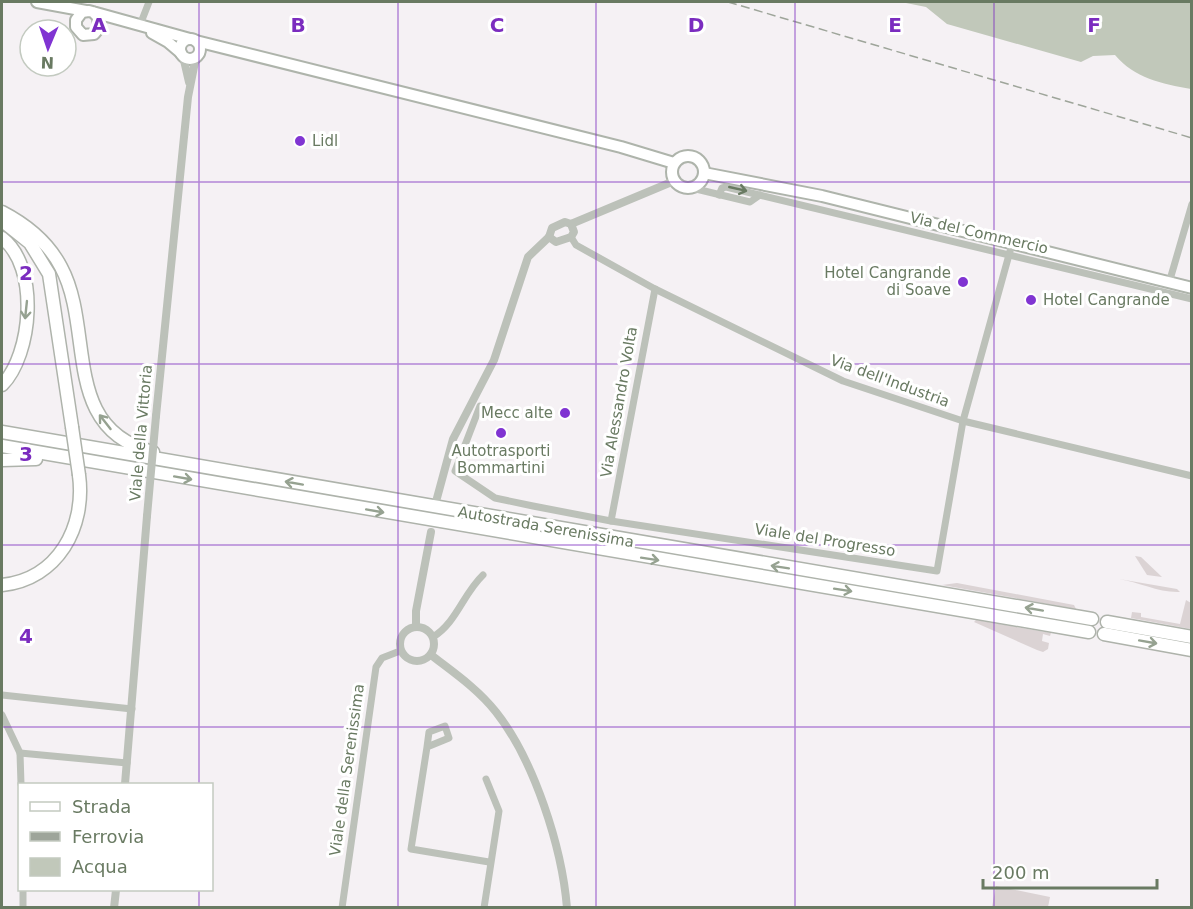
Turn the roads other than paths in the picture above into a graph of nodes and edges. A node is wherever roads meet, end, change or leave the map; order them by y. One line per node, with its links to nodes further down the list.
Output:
1 (37, 2): 3 (main road)
2 (148, 2): 7 (street)
3 (54, 5): 4 (main road); 5 (main road)
4 (89, 12): 6 (main road); 7 (main road); 8 (main road)
5 (71, 18)
6 (77, 18)
7 (140, 25): 10 (main road)
8 (99, 28): 9 (main road); 12 (main road)
9 (78, 31)
10 (193, 40): 11 (main road); 12 (main road); 13 (main road)
11 (225, 49): 13 (main road); 15 (main road)
12 (182, 55): 13 (main road); 14 (street, Viale della Vittoria)
13 (197, 56): 14 (street, Viale della Vittoria)
14 (190, 85): 56 (street, Viale della Vittoria, bridge)
15 (674, 163): 16 (main road); 17 (main road)
16 (704, 173): 18 (main road); 27 (main road)
17 (674, 181): 18 (main road); 22 (street)
18 (692, 188): 27 (street, Via del Commercio, one-way to 27)
19 (1191, 204): 28 (street)
20 (2, 212): 40 (highway, one-way to 20)
21 (2, 221): 35 (highway)
22 (571, 224): 24 (street); 25 (street)
23 (2, 229): 35 (highway)
24 (549, 237): 25 (street); 43 (street)
25 (571, 237): 30 (street, Via dell'Industria)
26 (2, 238): 32 (highway, one-way to 32)
27 (1011, 249): 28 (main road); 31 (street, Via del Commercio); 34 (street, Viale del Progresso)
28 (1169, 283): 29 (main road)
29 (1191, 288)
30 (655, 289): 34 (street, Via dell'Industria); 44 (street, Via Alessandro Volta)
31 (1191, 299)
32 (2, 385)
33 (480, 406): 44 (street, Viale del Progresso)
34 (963, 421): 42 (street, Via dell'Industria); 44 (street, Viale del Progresso)
35 (69, 427): 41 (highway)
36 (2, 432): 40 (highway, Autostrada Serenissima)
37 (2, 446): 39 (highway, Autostrada Serenissima)
38 (2, 460): 39 (highway)
39 (94, 462): 40 (highway, Autostrada Serenissima, one-way to 40)
40 (214, 470)
41 (75, 474): 47 (highway); 48 (highway)
42 (1191, 476)
43 (437, 498)
44 (611, 521)
45 (431, 532): 49 (street)
46 (483, 575): 50 (street)
47 (2, 578)
48 (2, 585)
49 (416, 627): 50 (street); 53 (street)
50 (433, 637): 54 (street)
51 (1191, 637): 52 (highway, one-way to 52)
52 (1191, 650)
53 (400, 651): 54 (street); 69 (street, Viale della Serenissima)
54 (430, 655): 71 (street)
55 (2, 695): 56 (street)
56 (132, 709): 60 (street, Viale della Vittoria)
57 (2, 716): 59 (street)
58 (427, 747): 64 (street)
59 (20, 753): 60 (street); 62 (street)
60 (127, 763): 63 (street, Viale della Vittoria)
61 (486, 779): 64 (street)
62 (21, 783)
63 (125, 783)
64 (489, 862): 70 (street)
65 (23, 891): 67 (street)
66 (116, 891): 68 (street)
67 (23, 908)
68 (114, 908)
69 (342, 908)
70 (484, 908)
71 (567, 908)

